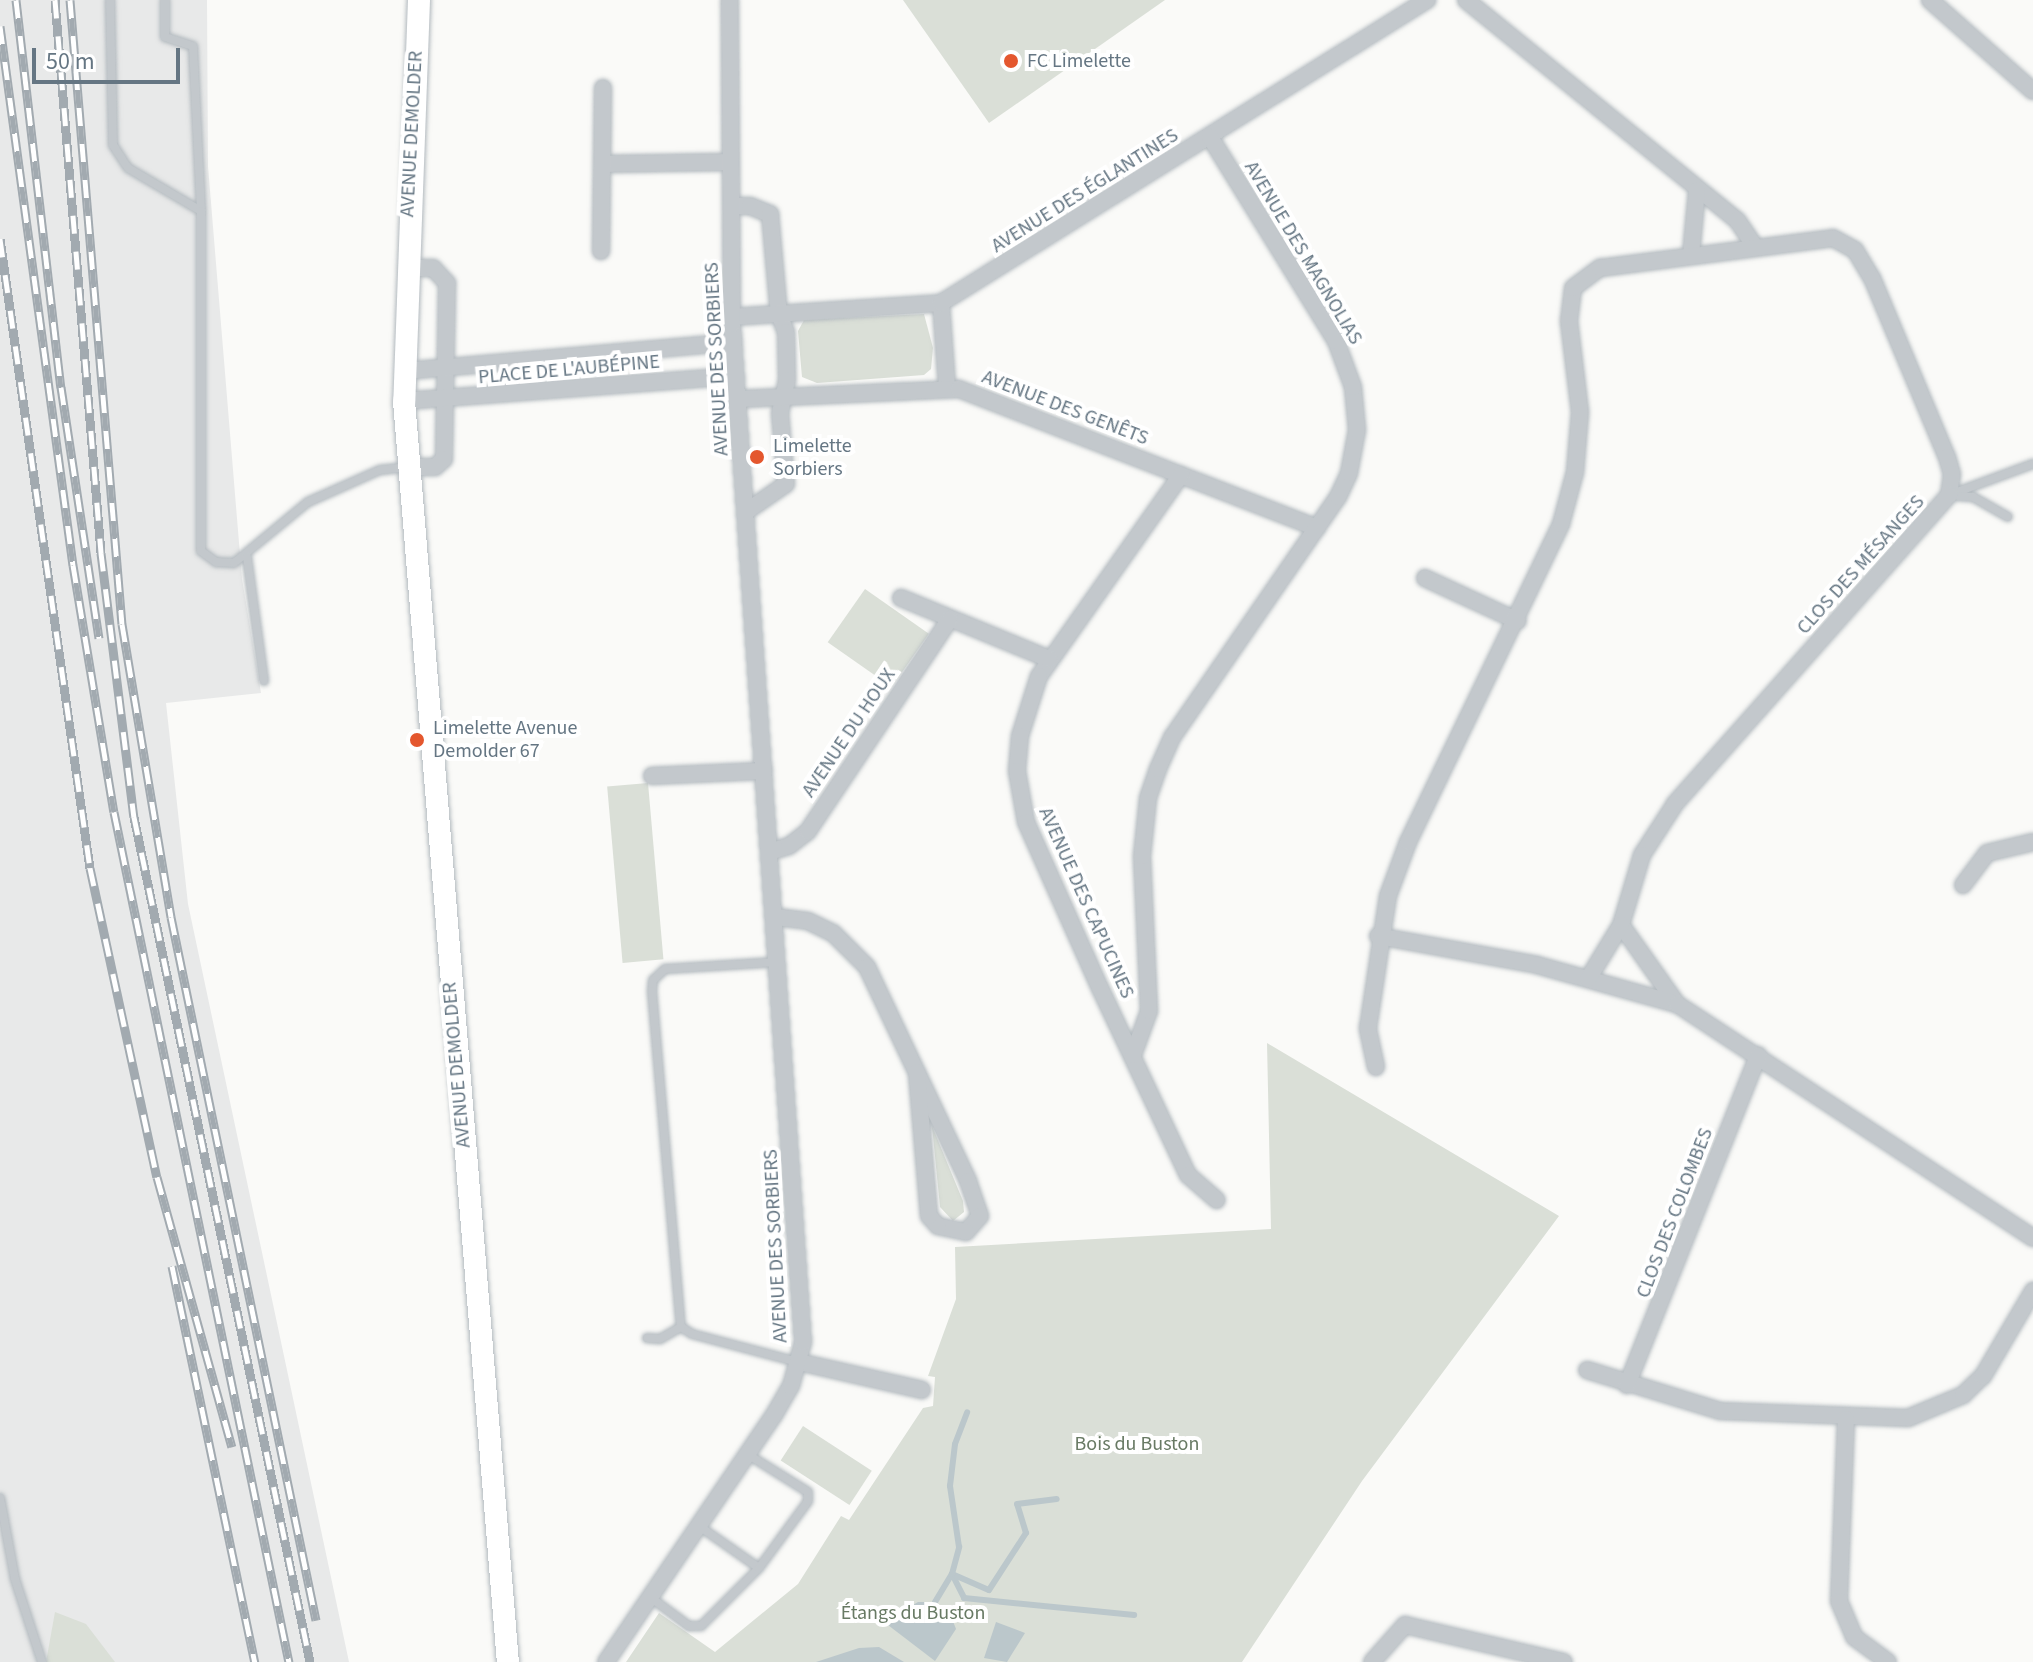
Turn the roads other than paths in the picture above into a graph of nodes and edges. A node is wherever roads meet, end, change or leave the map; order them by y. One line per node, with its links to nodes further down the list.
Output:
1 (110, 0): 15 (lane)
2 (165, 0): 15 (lane)
3 (419, 0): 19 (street, AVENUE DEMOLDER)
4 (730, 0): 11 (street, AVENUE DES SORBIERS)
5 (1427, 0): 10 (street, AVENUE DES ÉGLANTINES)
6 (1466, 0): 13 (street)
7 (1930, 0): 9 (street)
8 (603, 88): 12 (street)
9 (2033, 91)
10 (1210, 137): 20 (street, AVENUE DES ÉGLANTINES); 38 (street, AVENUE DES MAGNOLIAS)
11 (730, 162): 12 (street); 14 (street, AVENUE DES SORBIERS)
12 (602, 164): 17 (street)
13 (1697, 190): 16 (street); 18 (street)
14 (732, 206): 21 (street); 22 (street, AVENUE DES SORBIERS)
15 (201, 211): 39 (lane)
16 (1753, 244): 18 (street, CLOS DES MÉSANGES); 35 (street, CLOS DES MÉSANGES)
17 (601, 251)
18 (1691, 255): 43 (street, CLOS DES MÉSANGES)
19 (406, 268): 24 (street); 25 (street, AVENUE DEMOLDER)
20 (941, 303): 21 (street, AVENUE DES ÉGLANTINES); 27 (street)
21 (779, 314): 22 (street, AVENUE DES ÉGLANTINES); 29 (street)
22 (732, 317): 23 (street, AVENUE DES SORBIERS)
23 (734, 342): 24 (street, PLACE DE L'AUBÉPINE); 26 (street, AVENUE DES SORBIERS)
24 (447, 364): 25 (street, PLACE DE L'AUBÉPINE); 30 (street)
25 (404, 371): 31 (street, AVENUE DEMOLDER)
26 (736, 376): 28 (street, AVENUE DES SORBIERS); 30 (street, PLACE DE L'AUBÉPINE)
27 (947, 387): 29 (street, AVENUE DES GENÊTS); 34 (street, AVENUE DES GENÊTS)
28 (739, 399): 29 (street, AVENUE DES GENÊTS); 36 (street, AVENUE DES SORBIERS)
29 (782, 399): 36 (street)
30 (447, 400): 31 (street, PLACE DE L'AUBÉPINE); 33 (street)
31 (404, 401): 33 (street, AVENUE DEMOLDER)
32 (2033, 464): 35 (lane)
33 (409, 467): 39 (lane); 77 (street, AVENUE DEMOLDER)
34 (1181, 475): 38 (street, AVENUE DES GENÊTS); 44 (street, AVENUE DES CAPUCINES)
35 (1949, 495): 37 (lane); 52 (street, CLOS DES MÉSANGES)
36 (747, 511): 46 (street, AVENUE DES SORBIERS)
37 (2008, 517)
38 (1317, 528): 57 (street, AVENUE DES CAPUCINES)
39 (247, 557): 45 (lane)
40 (1425, 578): 43 (street)
41 (901, 598): 42 (street)
42 (949, 620): 44 (street); 49 (street, AVENUE DU HOUX)
43 (1518, 621): 53 (street, CLOS DES MÉSANGES)
44 (1049, 659): 57 (street, AVENUE DES CAPUCINES)
45 (264, 681)
46 (764, 771): 47 (street); 49 (street, AVENUE DES SORBIERS)
47 (652, 776)
48 (2033, 842): 50 (street)
49 (769, 852): 51 (street, AVENUE DES SORBIERS)
50 (1963, 885)
51 (776, 917): 54 (street, AVENUE DES SORBIERS); 60 (street)
52 (1621, 925): 55 (street, CLOS DES MÉSANGES); 56 (street)
53 (1378, 936): 55 (street); 59 (street, CLOS DES MÉSANGES)
54 (777, 962): 64 (lane); 66 (street, AVENUE DES SORBIERS)
55 (1588, 979): 56 (street)
56 (1677, 1004): 58 (street)
57 (1133, 1055): 61 (street, AVENUE DES CAPUCINES)
58 (1758, 1055): 62 (street); 68 (street, CLOS DES COLOMBES)
59 (1376, 1067)
60 (917, 1073): 60 (street)
61 (1217, 1200)
62 (2033, 1238)
63 (2031, 1300): 70 (street)
64 (681, 1327): 65 (lane); 66 (lane)
65 (647, 1338)
66 (799, 1362): 69 (street); 71 (street, AVENUE DES SORBIERS)
67 (1587, 1370): 68 (street)
68 (1627, 1385): 70 (street)
69 (922, 1390)
70 (1846, 1419): 81 (street)
71 (747, 1454): 73 (street, AVENUE DES SORBIERS); 74 (lane)
72 (0, 1498): 76 (lane)
73 (699, 1526): 74 (lane); 75 (street, AVENUE DES SORBIERS)
74 (759, 1568): 75 (lane)
75 (650, 1597): 78 (street, AVENUE DES SORBIERS)
76 (42, 1662)
77 (508, 1662)
78 (606, 1662)
79 (1372, 1662): 80 (street)
80 (1564, 1662)
81 (1888, 1662)

